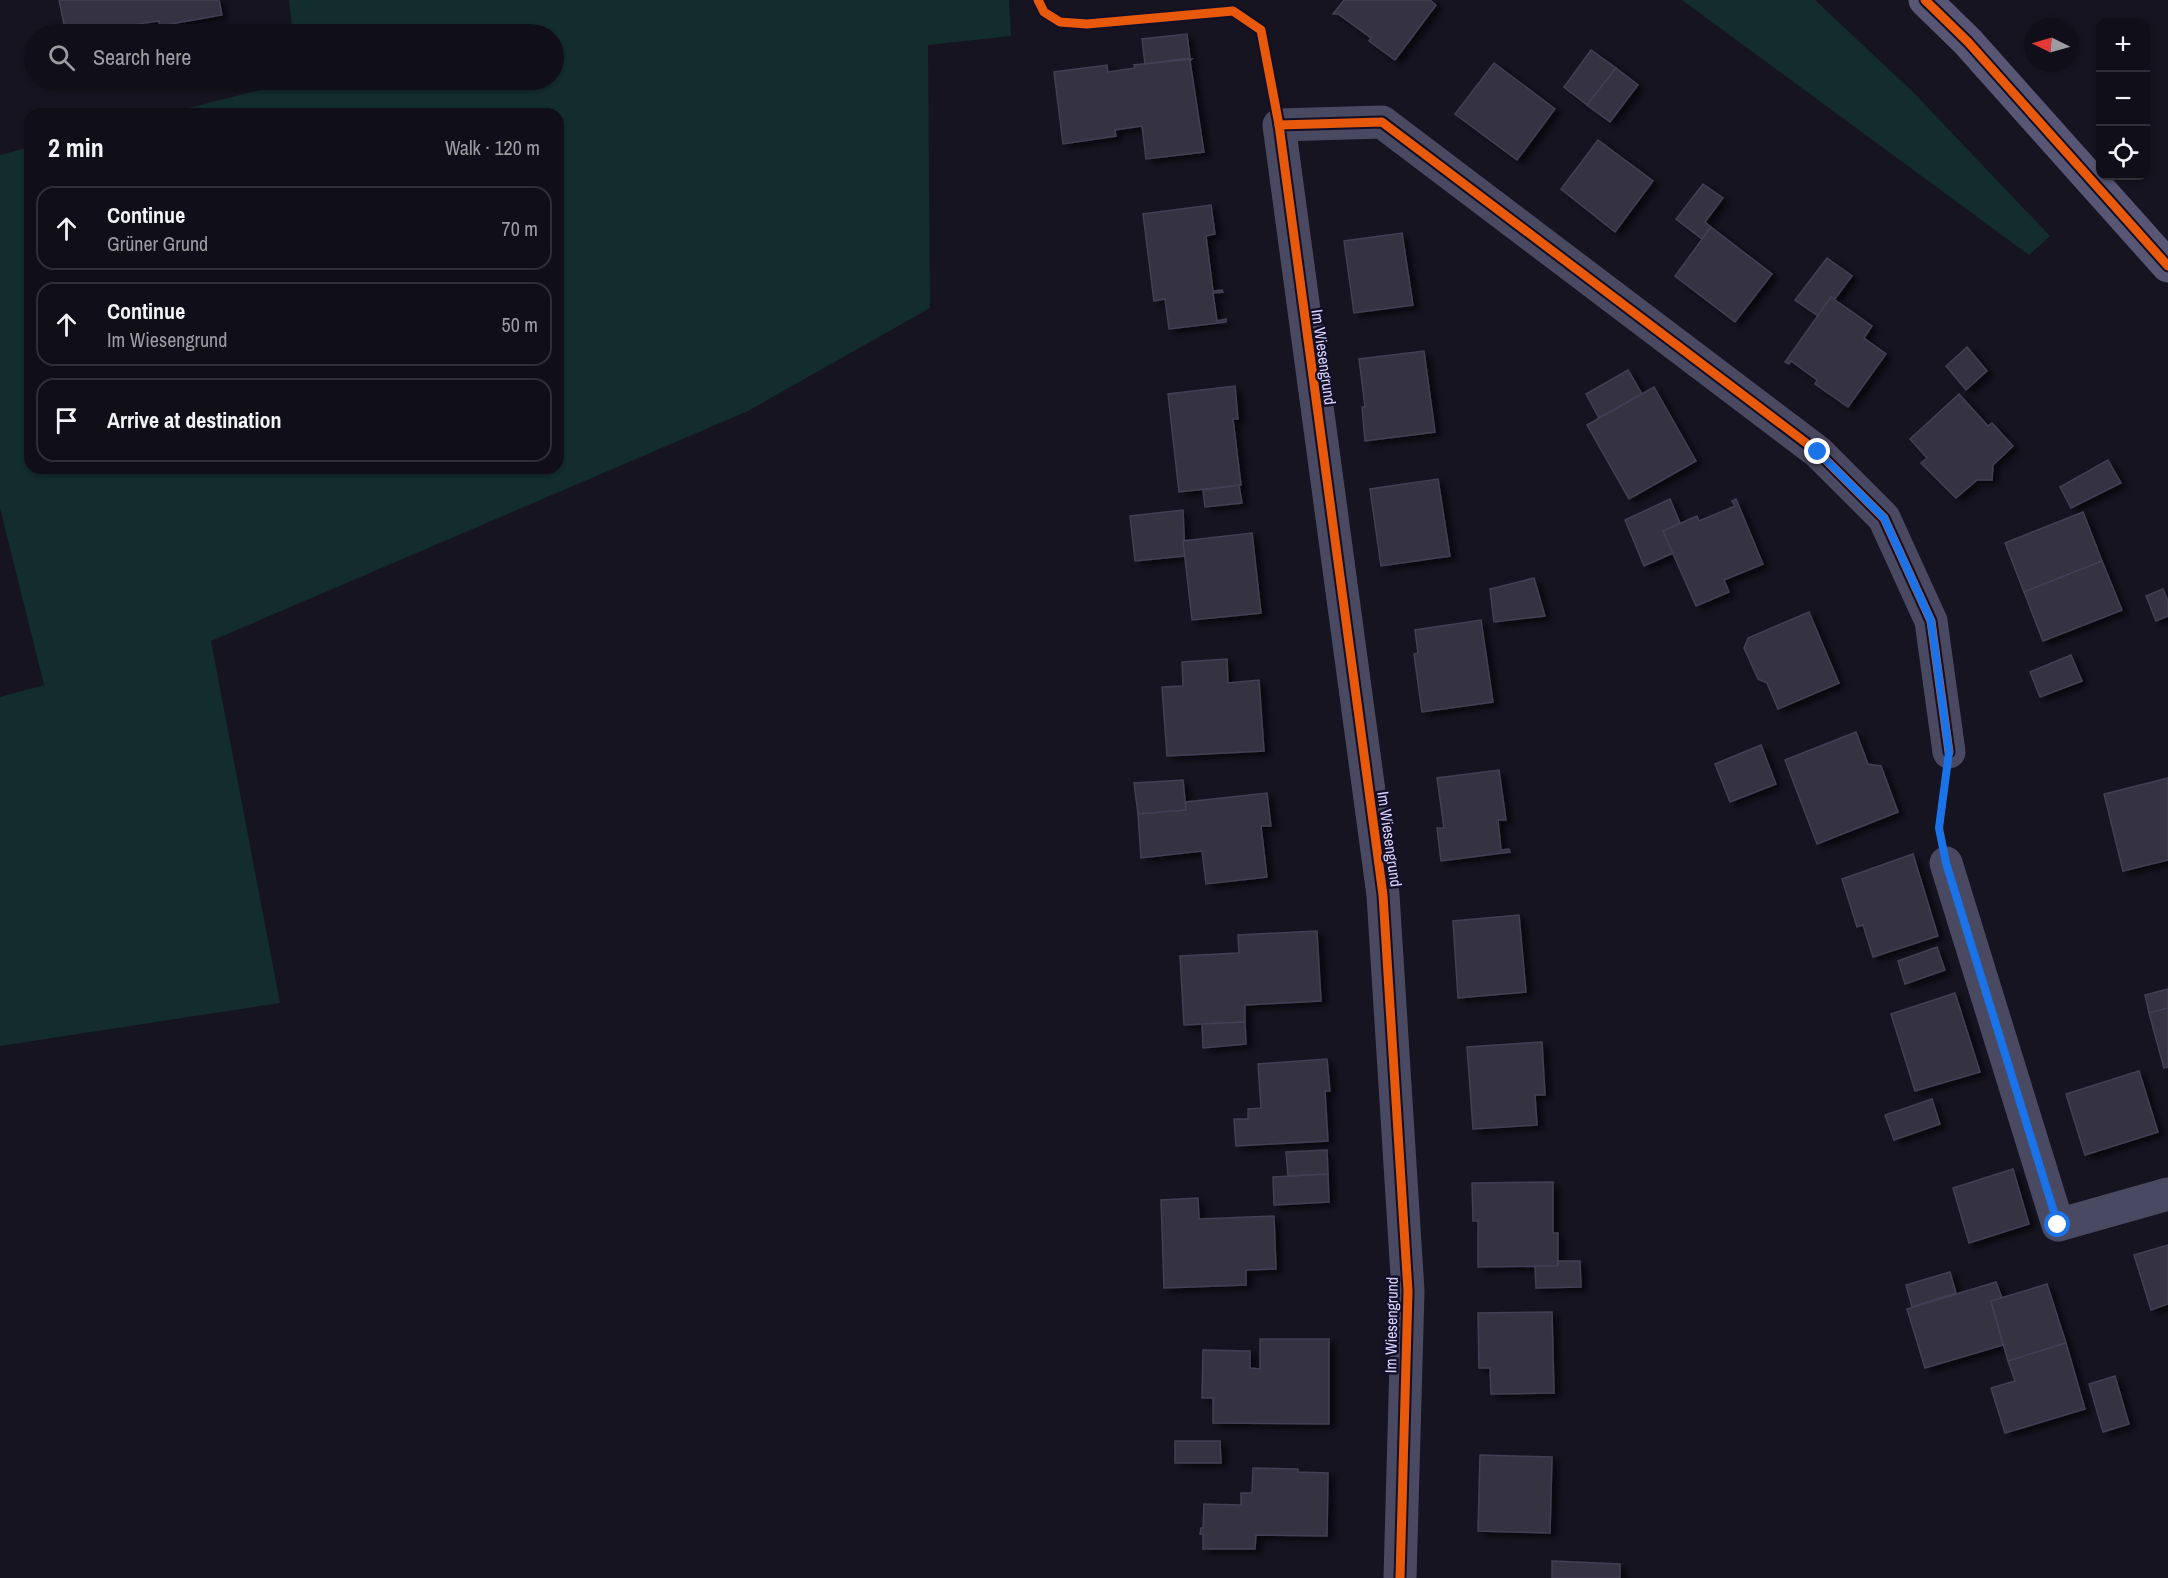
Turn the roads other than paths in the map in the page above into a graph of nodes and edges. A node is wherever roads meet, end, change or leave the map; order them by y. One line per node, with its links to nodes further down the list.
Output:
1 (1926, 0): 2 (main road)
2 (2168, 266)
3 (1949, 752): 6 (street, Im Wiesengrund)
4 (1946, 863): 5 (street)
5 (2168, 1194)
6 (1400, 1578)

